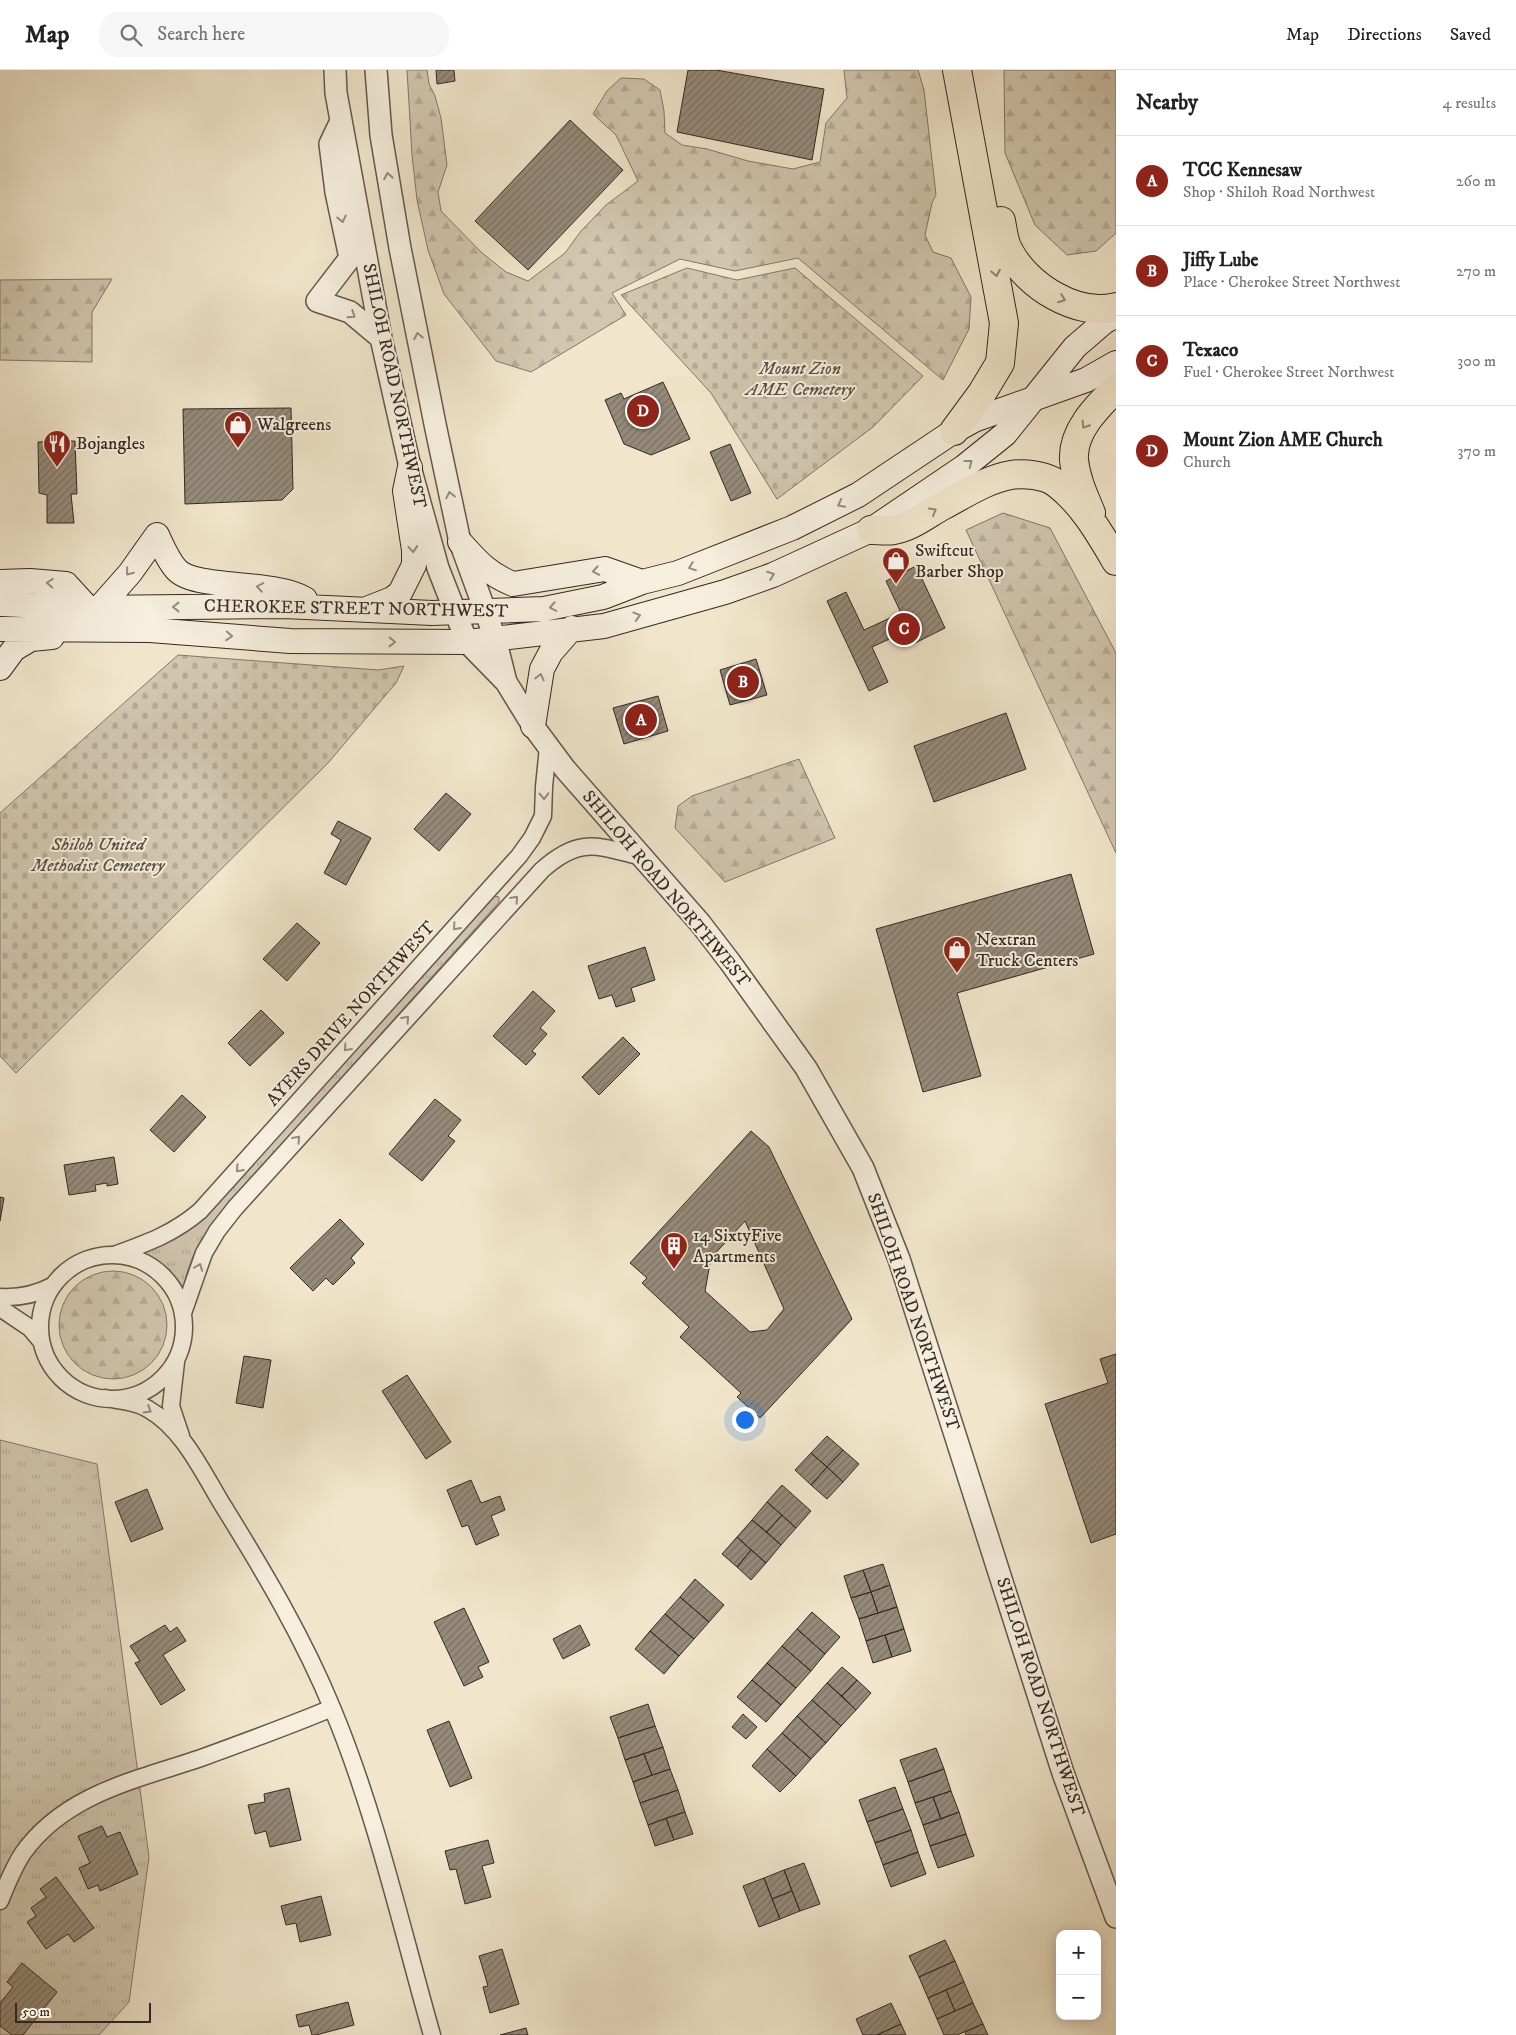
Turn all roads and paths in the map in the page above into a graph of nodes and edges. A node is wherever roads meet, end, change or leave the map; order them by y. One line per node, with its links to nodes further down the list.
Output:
1 (335, 70): 5 (street, SHILOH ROAD NORTHWEST)
2 (376, 70): 16 (street, SHILOH ROAD NORTHWEST, one-way to 2)
3 (957, 70): 12 (highway, one-way to 12)
4 (972, 70): 6 (highway, one-way to 6)
5 (341, 121): 8 (street, SHILOH ROAD NORTHWEST); 8 (street, one-way to 8)
6 (1116, 307)
7 (1116, 315): 11 (main road)
8 (380, 338): 13 (street, SHILOH ROAD NORTHWEST)
9 (1116, 364): 11 (main road)
10 (1116, 388): 15 (highway, one-way to 15)
11 (1034, 398): 12 (main road, CHEROKEE STREET NORTHWEST); 14 (main road, CHEROKEE STREET NORTHWEST, one-way to 11)
12 (954, 431): 19 (main road, CHEROKEE STREET NORTHWEST, one-way to 19)
13 (410, 467): 23 (main road, one-way to 23); 25 (street, SHILOH ROAD NORTHWEST)
14 (871, 530): 15 (highway, one-way to 15); 27 (main road, CHEROKEE STREET NORTHWEST, one-way to 14)
15 (1098, 531): 17 (highway)
16 (460, 542): 19 (main road, one-way to 16); 24 (street, SHILOH ROAD NORTHWEST)
17 (1116, 561)
18 (0, 582): 21 (main road, one-way to 18)
19 (642, 582): 24 (main road, CHEROKEE STREET NORTHWEST, one-way to 24)
20 (0, 604): 21 (main road, CHEROKEE STREET NORTHWEST)
21 (94, 607): 22 (main road, CHEROKEE STREET NORTHWEST, one-way to 21); 22 (main road, one-way to 21)
22 (321, 609): 23 (main road, CHEROKEE STREET NORTHWEST)
23 (365, 610): 25 (main road, CHEROKEE STREET NORTHWEST)
24 (485, 612): 25 (main road, CHEROKEE STREET NORTHWEST); 29 (street, SHILOH ROAD NORTHWEST)
25 (456, 613): 30 (street, SHILOH ROAD NORTHWEST)
26 (0, 628): 28 (main road, CHEROKEE STREET NORTHWEST)
27 (572, 628): 29 (main road, CHEROKEE STREET NORTHWEST); 33 (main road, one-way to 27)
28 (111, 629): 30 (main road, CHEROKEE STREET NORTHWEST, one-way to 30); 31 (main road)
29 (495, 638): 30 (main road, CHEROKEE STREET NORTHWEST); 32 (street, SHILOH ROAD NORTHWEST)
30 (467, 642): 32 (street, SHILOH ROAD NORTHWEST)
31 (0, 668)
32 (506, 682): 33 (street, SHILOH ROAD NORTHWEST)
33 (533, 726): 34 (street, SHILOH ROAD NORTHWEST)
34 (548, 747): 35 (street, SHILOH ROAD NORTHWEST); 36 (street, AYERS DRIVE NORTHWEST, one-way to 36)
35 (642, 857): 40 (street, one-way to 35); 47 (street, SHILOH ROAD NORTHWEST)
36 (114, 1255): 37 (street); 40 (street)
37 (52, 1286): 38 (street); 41 (street)
38 (0, 1297)
39 (0, 1308): 41 (street)
40 (183, 1313): 42 (street)
41 (41, 1341): 43 (street)
42 (176, 1359): 43 (street); 44 (street)
43 (105, 1398): 44 (street, one-way to 44)
44 (182, 1440): 45 (street)
45 (332, 1708): 46 (street); 48 (street)
46 (0, 1901)
47 (1116, 1917)
48 (432, 2035)

